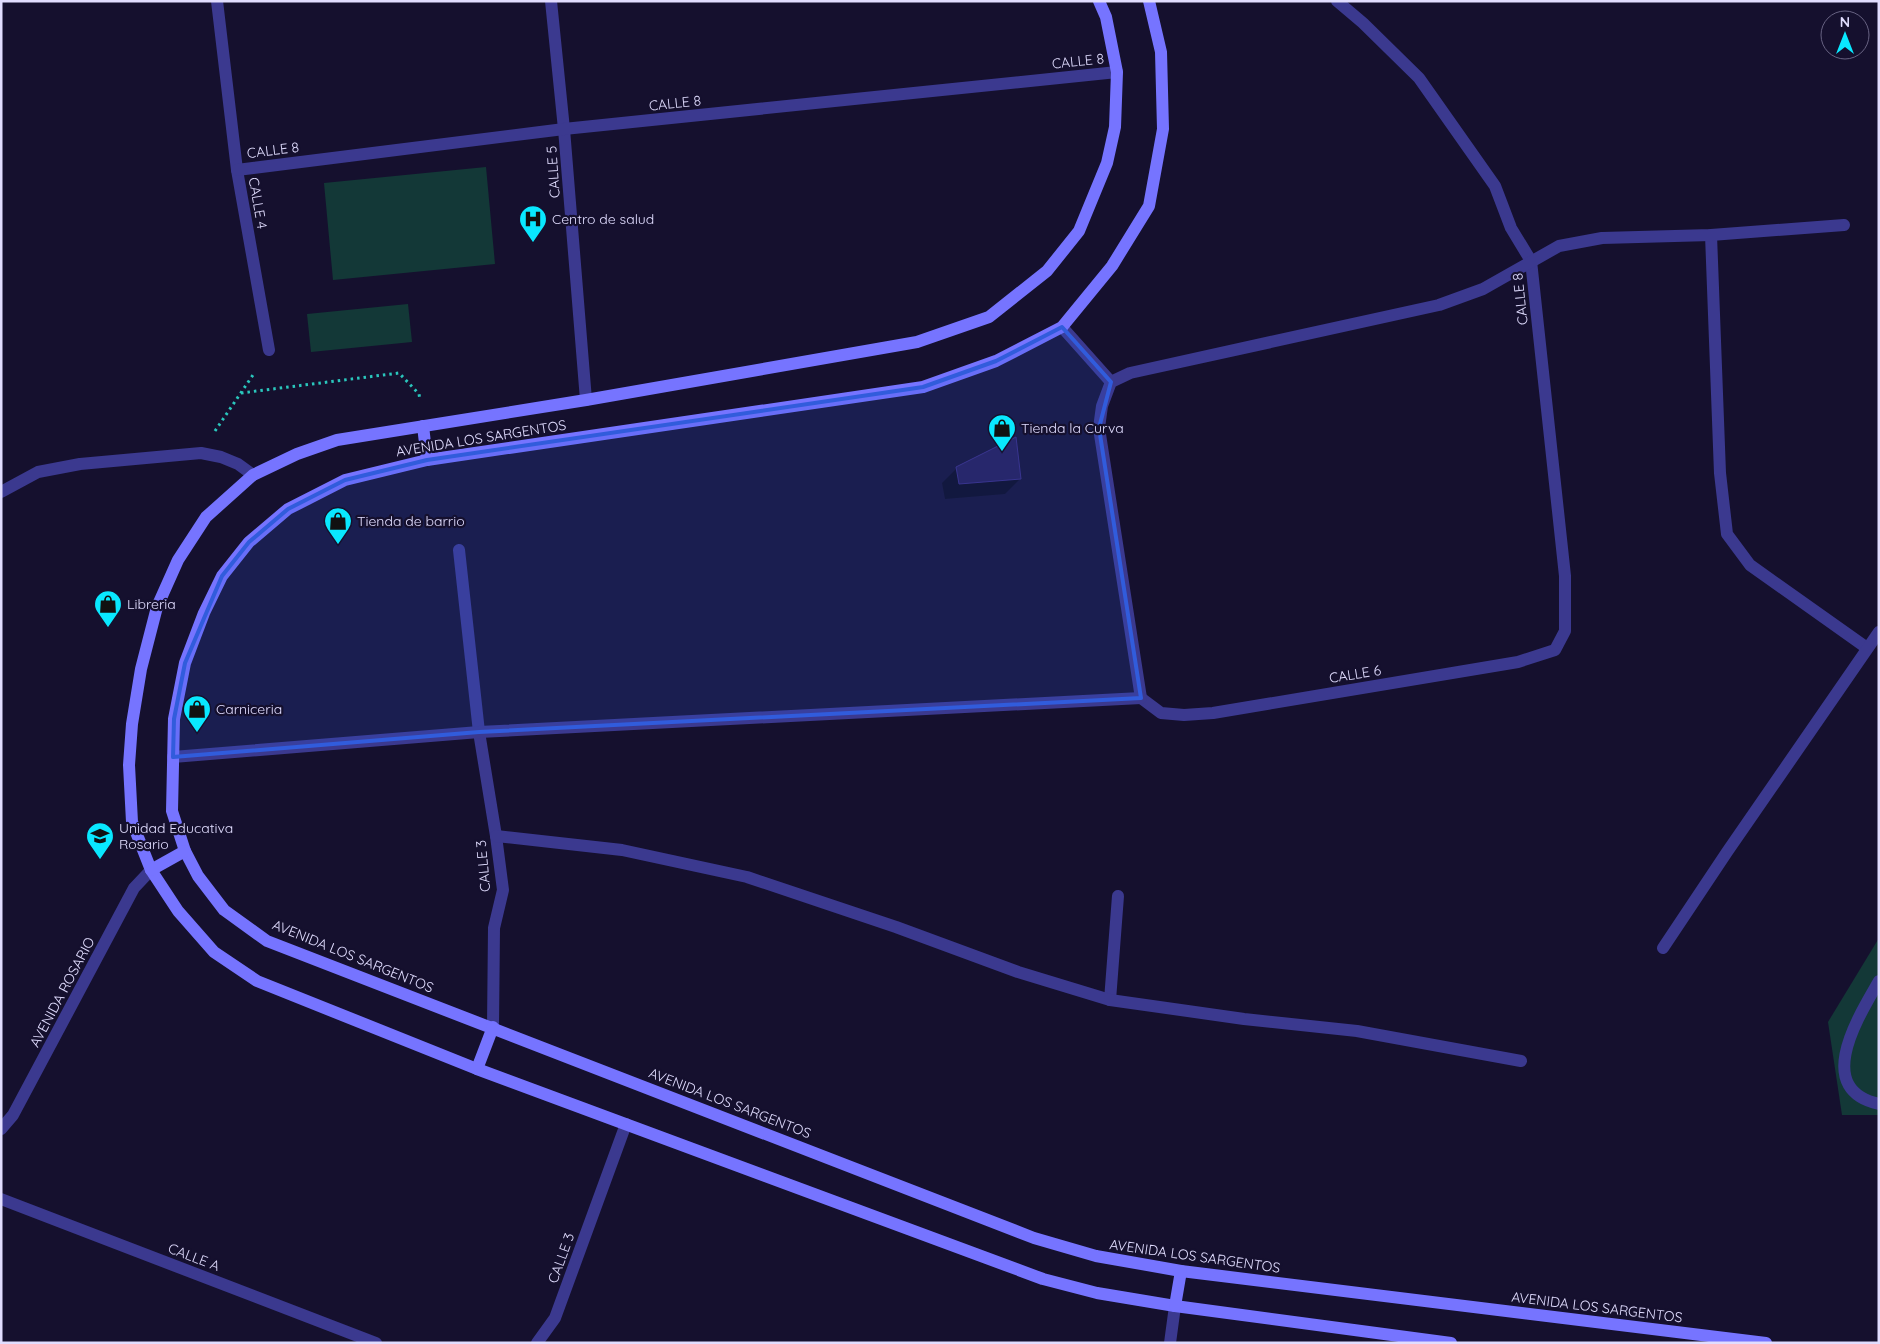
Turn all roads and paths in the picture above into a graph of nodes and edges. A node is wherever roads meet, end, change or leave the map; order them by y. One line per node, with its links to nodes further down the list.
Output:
1 (217, 1): 8 (street, CALLE 4)
2 (551, 1): 7 (street, CALLE 5)
3 (1099, 1): 6 (main road, AVENIDA LOS SARGENTOS)
4 (1149, 1): 12 (main road, AVENIDA LOS SARGENTOS)
5 (1337, 1): 11 (street, CALLE 8)
6 (1117, 72): 7 (street, CALLE 8); 16 (main road, AVENIDA LOS SARGENTOS)
7 (564, 129): 8 (street, CALLE 8); 16 (street, CALLE 5)
8 (237, 170): 13 (street, CALLE 4)
9 (1844, 225): 10 (street)
10 (1711, 235): 11 (street); 25 (street)
11 (1530, 261): 14 (street); 23 (street, CALLE 8)
12 (1062, 327): 14 (street); 19 (main road, AVENIDA LOS SARGENTOS)
13 (269, 350): 15 (path)
14 (1111, 382): 26 (street)
15 (241, 393): 17 (path); 18 (path)
16 (586, 400): 17 (main road, AVENIDA LOS SARGENTOS)
17 (423, 426): 19 (main road); 20 (main road, AVENIDA LOS SARGENTOS)
18 (201, 453): 20 (street); 21 (street)
19 (427, 460): 28 (main road, AVENIDA LOS SARGENTOS)
20 (253, 474): 31 (main road, AVENIDA LOS SARGENTOS)
21 (1, 492)
22 (459, 550): 27 (street, CALLE 3)
23 (1565, 630): 26 (street, CALLE 6)
24 (1879, 632): 25 (street)
25 (1867, 648): 33 (street)
26 (1141, 698): 27 (street)
27 (479, 732): 28 (street); 29 (street, CALLE 3)
28 (173, 757): 30 (main road, AVENIDA LOS SARGENTOS)
29 (496, 836): 35 (street); 36 (street, CALLE 3)
30 (185, 851): 31 (main road); 36 (main road, AVENIDA LOS SARGENTOS)
31 (151, 870): 38 (main road, AVENIDA LOS SARGENTOS); 41 (street, AVENIDA ROSARIO)
32 (1118, 896): 35 (street)
33 (1663, 948)
34 (1879, 981): 39 (street)
35 (1110, 1000): 37 (street)
36 (493, 1027): 38 (main road); 43 (main road, AVENIDA LOS SARGENTOS)
37 (1521, 1061)
38 (477, 1068): 40 (main road, AVENIDA LOS SARGENTOS)
39 (1879, 1104)
40 (626, 1124): 44 (main road, AVENIDA LOS SARGENTOS); 46 (street, CALLE 3)
41 (1, 1129)
42 (1, 1199): 45 (street, CALLE A)
43 (1181, 1271): 44 (main road); 49 (main road, AVENIDA LOS SARGENTOS)
44 (1175, 1306): 47 (street); 48 (main road, AVENIDA LOS SARGENTOS)
45 (376, 1343)
46 (537, 1343)
47 (1170, 1343)
48 (1451, 1343)
49 (1766, 1343)

